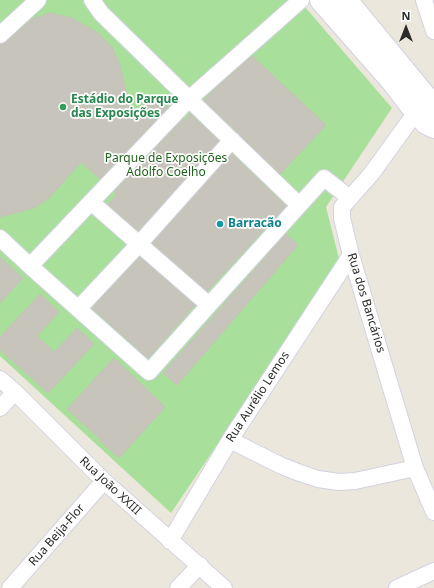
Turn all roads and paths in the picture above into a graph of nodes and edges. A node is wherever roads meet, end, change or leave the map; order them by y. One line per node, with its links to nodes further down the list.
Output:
1 (301, 0): 9 (street)
2 (320, 0): 10 (main road)
3 (346, 0): 10 (main road)
4 (424, 0): 7 (street)
5 (90, 1): 9 (street)
6 (38, 2): 8 (street)
7 (434, 31)
8 (0, 35)
9 (189, 99): 12 (street); 14 (street)
10 (425, 109): 11 (main road); 13 (street, Rua dos Bancários)
11 (434, 127)
12 (232, 140): 15 (street); 17 (street)
13 (350, 198): 15 (street); 18 (street, Rua dos Bancários)
14 (91, 202): 17 (street); 19 (street)
15 (299, 205): 20 (street)
16 (0, 238): 19 (street)
17 (139, 244): 20 (street); 21 (street)
18 (351, 256): 25 (street, Rua Aurélio Lemos); 26 (street, Rua dos Bancários)
19 (30, 266): 21 (street)
20 (209, 305): 21 (street)
21 (78, 309)
22 (0, 379): 23 (street, Rua João XXIII)
23 (15, 392): 24 (street); 27 (street, Rua João XXIII)
24 (0, 408)
25 (230, 440): 26 (street); 29 (street, Rua Aurélio Lemos)
26 (415, 468): 28 (street, Rua dos Bancários)
27 (104, 481): 29 (street, Rua João XXIII); 32 (street, Rua Beija-Flor)
28 (434, 512)
29 (170, 541): 30 (street, Rua João XXIII)
30 (200, 565): 33 (street); 34 (street, Rua João XXIII)
31 (434, 571): 35 (street)
32 (10, 588)
33 (178, 588)
34 (224, 588)
35 (397, 588)

